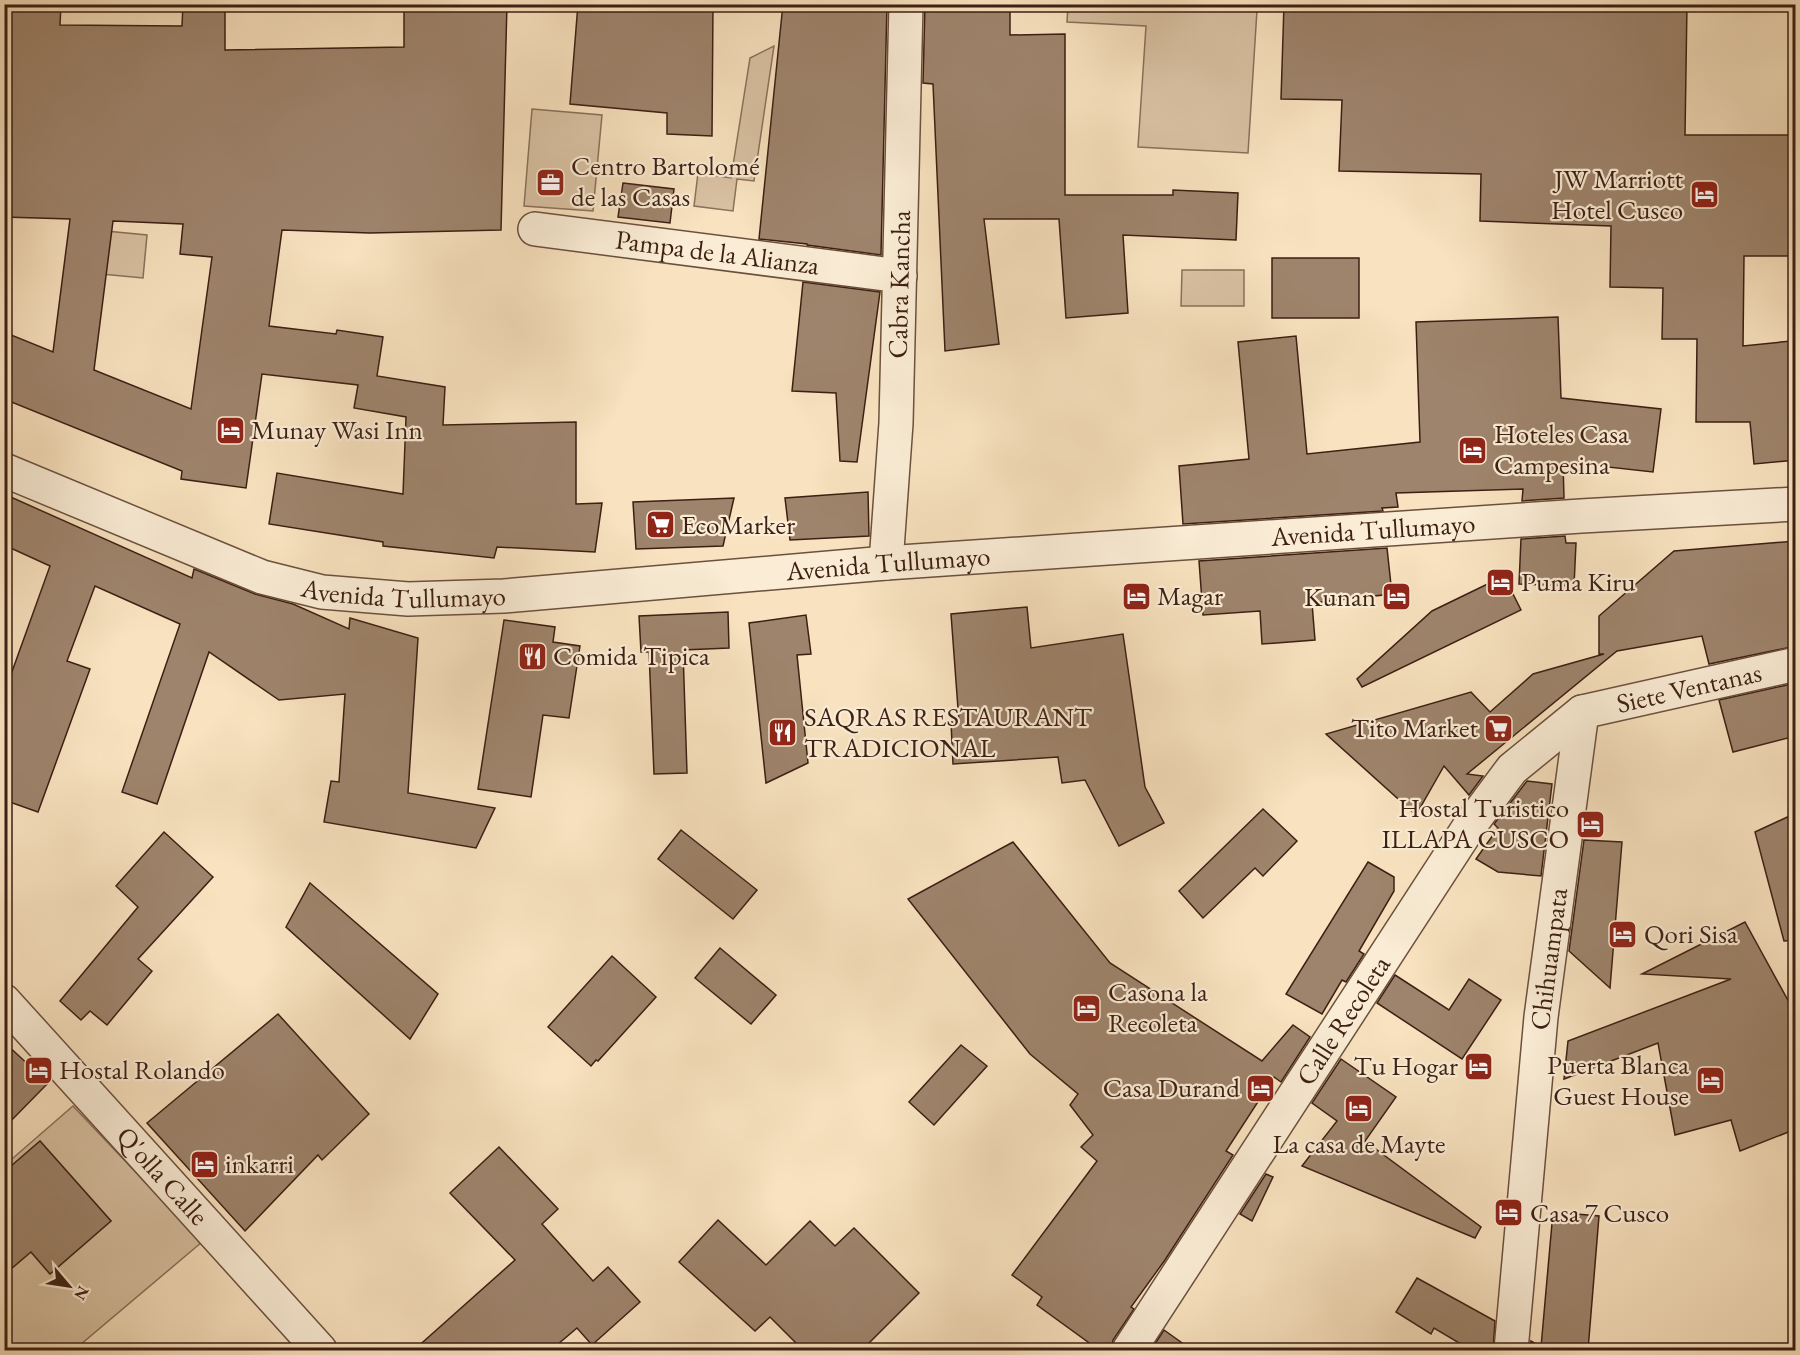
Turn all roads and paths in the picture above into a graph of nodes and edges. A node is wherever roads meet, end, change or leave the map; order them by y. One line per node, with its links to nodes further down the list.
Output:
1 (906, 4): 3 (street, Cabra Kancha)
2 (535, 229): 3 (street, Pampa de la Alianza)
3 (900, 276): 6 (street, Cabra Kancha)
4 (4, 470): 6 (street, Avenida Tullumayo)
5 (1796, 504): 6 (street, Avenida Tullumayo)
6 (886, 562)
7 (1796, 663): 8 (street, Siete Ventanas)
8 (1582, 712): 11 (street, Calle Recoleta); 12 (street, Chihuampata)
9 (4, 1001): 10 (street, Q'olla Calle)
10 (320, 1350)
11 (1129, 1350)
12 (1511, 1350)

